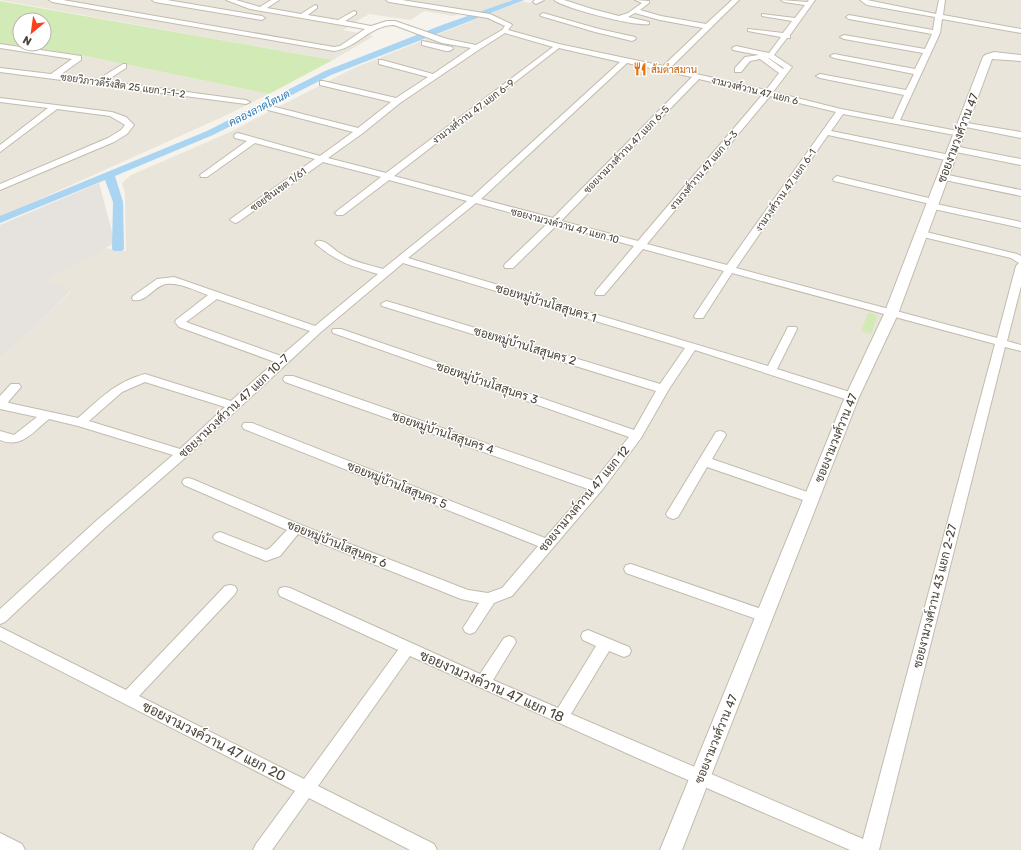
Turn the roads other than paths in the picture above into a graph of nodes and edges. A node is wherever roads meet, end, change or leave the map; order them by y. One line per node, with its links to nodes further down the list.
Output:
1 (52, 0): 15 (street)
2 (155, 0): 23 (street)
3 (276, 0): 16 (street)
4 (389, 0): 36 (street)
5 (557, 0): 24 (street)
6 (638, 0): 18 (street)
7 (736, 0): 31 (street)
8 (784, 0): 13 (street)
9 (863, 0): 22 (street)
10 (942, 0): 22 (street)
11 (233, 1): 16 (street)
12 (103, 2): 15 (street)
13 (811, 2): 28 (street)
14 (315, 7): 21 (street)
15 (92, 8): 39 (street)
16 (261, 9): 21 (street)
17 (354, 12): 29 (street)
18 (633, 12): 25 (street); 31 (street)
19 (543, 15): 24 (street)
20 (764, 15): 28 (street)
21 (302, 16): 29 (street)
22 (940, 17): 37 (street); 38 (street)
23 (262, 18): 27 (street); 39 (street)
24 (582, 18): 25 (street); 42 (street)
25 (620, 18): 30 (street)
26 (849, 18): 38 (street)
27 (270, 19)
28 (796, 20): 40 (street)
29 (338, 23): 32 (street)
30 (647, 23)
31 (708, 27): 57 (street)
32 (371, 28): 39 (street); 46 (street)
33 (333, 29): 35 (street)
34 (750, 30): 40 (street)
35 (341, 31)
36 (504, 31): 45 (street, งามวงศ์วาน 47 แยก 6); 46 (street, ซอยชินเขต 1/61)
37 (1021, 31)
38 (936, 32): 48 (street)
39 (238, 33)
40 (787, 36): 50 (street)
41 (844, 37): 48 (street)
42 (632, 39)
43 (425, 43): 49 (street)
44 (0, 46): 62 (street)
45 (558, 46): 54 (street, งามวงศ์วาน 47 แยก 6); 88 (street, งามวงศ์วาน 47 แยก 6-9)
46 (477, 47): 49 (street, ซอยชินเขต 1/61)
47 (736, 48): 50 (street)
48 (927, 52): 61 (street)
49 (468, 53): 63 (street, ซอยชินเขต 1/61)
50 (770, 55): 52 (street); 60 (street)
51 (834, 56): 61 (street)
52 (761, 58): 59 (street); 60 (street)
53 (1021, 58): 77 (street, ซอยงามวงศ์วาน 47)
54 (625, 61): 57 (street, งามวงศ์วาน 47 แยก 6); 93 (street, ซอยงามวงศ์วาน 47 แยก 10-7)
55 (382, 62): 63 (street)
56 (123, 66): 66 (street)
57 (664, 68): 64 (street, งามวงศ์วาน 47 แยก 6)
58 (0, 70): 62 (street, ซอยวิภาวดีรังสิต 25 แยก 1-1-2)
59 (738, 70)
60 (784, 72): 69 (street, งามวงศ์วาน 47 แยก 6-3)
61 (917, 72): 68 (street)
62 (54, 76): 66 (street, ซอยวิภาวดีรังสิต 25 แยก 1-1-2)
63 (434, 76): 71 (street, ซอยชินเขต 1/61)
64 (696, 76): 69 (street, งามวงศ์วาน 47 แยก 6); 97 (street, ซอยงามวงศ์วาน 47 แยก 6-5)
65 (820, 76): 68 (street)
66 (100, 82): 72 (street, ซอยวิภาวดีรังสิต 25 แยก 1-1-2)
67 (323, 83): 71 (street)
68 (907, 93): 76 (street)
69 (767, 94): 75 (street, งามวงศ์วาน 47 แยก 6); 101 (street, งามวงศ์วาน 47 แยก 6-3)
70 (0, 100): 73 (street)
71 (397, 101): 78 (street, ซอยชินเขต 1/61)
72 (246, 102)
73 (55, 107): 83 (street); 91 (street)
74 (271, 108): 78 (street)
75 (841, 111): 76 (street, งามวงศ์วาน 47 แยก 6); 79 (street, งามวงศ์วาน 47 แยก 6-1)
76 (895, 122): 77 (street, งามวงศ์วาน 47 แยก 6)
77 (962, 129): 80 (street, งามวงศ์วาน 47 แยก 6); 84 (street, ซอยงามวงศ์วาน 47)
78 (360, 130): 85 (street, ซอยชินเขต 1/61)
79 (825, 132): 84 (street); 106 (street, งามวงศ์วาน 47 แยก 6-1)
80 (1021, 135)
81 (238, 136): 82 (street, ซอยงามวงค์วาน 47 แยก 10)
82 (254, 140): 85 (street, ซอยงามวงค์วาน 47 แยก 10); 87 (street)
83 (1, 147)
84 (952, 153): 86 (street); 89 (street, ซอยงามวงศ์วาน 47)
85 (321, 158): 88 (street, ซอยงามวงค์วาน 47 แยก 10); 96 (street, ซอยชินเขต 1/61)
86 (1021, 162)
87 (204, 175)
88 (387, 177): 93 (street, ซอยงามวงค์วาน 47 แยก 10); 95 (street, งามวงศ์วาน 47 แยก 6-9)
89 (943, 177): 92 (street); 94 (street, ซอยงามวงศ์วาน 47)
90 (837, 179): 94 (street)
91 (0, 187)
92 (1021, 193)
93 (474, 200): 97 (street, ซอยงามวงค์วาน 47 แยก 10); 102 (street, ซอยงามวงศ์วาน 47 แยก 10-7)
94 (933, 204): 98 (street); 99 (street, ซอยงามวงศ์วาน 47)
95 (340, 213)
96 (235, 220)
97 (556, 222): 101 (street, ซอยงามวงค์วาน 47 แยก 10); 104 (street, ซอยงามวงศ์วาน 47 แยก 6-5)
98 (1021, 225)
99 (922, 234): 103 (street); 112 (street, ซอยงามวงศ์วาน 47)
100 (320, 243): 107 (street)
101 (639, 245): 106 (street, ซอยงามวงค์วาน 47 แยก 10); 108 (street, งามวงศ์วาน 47 แยก 6-3)
102 (401, 259): 107 (street, ซอยงามวงศ์วาน 47 แยก 10-7); 118 (street, ซอยหมู่บ้านโสสุนคร 1)
103 (1021, 260)
104 (509, 266)
105 (1021, 266): 117 (street, ซอยงามวงศ์วาน 43 แยก 2-27)
106 (729, 270): 112 (street, ซอยงามวงค์วาน 47 แยก 10); 113 (street, งามวงศ์วาน 47 แยก 6-1)
107 (386, 273): 115 (street, ซอยงามวงศ์วาน 47 แยก 10-7)
108 (600, 294)
109 (215, 295): 110 (street); 115 (street); 120 (street)
110 (137, 298)
111 (386, 304): 124 (street, ซอยหมู่บ้านโสสุนคร 2)
112 (891, 314): 117 (street, ซอยงามวงค์วาน 47 แยก 10); 125 (street, ซอยงามวงศ์วาน 47)
113 (699, 316)
114 (792, 328): 121 (street)
115 (317, 330): 120 (street, ซอยงามวงศ์วาน 47 แยก 10-7)
116 (337, 331): 131 (street, ซอยหมู่บ้านโสสุนคร 3)
117 (1000, 343): 119 (street, ซอยงามวงค์วาน 47 แยก 10); 165 (street, ซอยงามวงศ์วาน 43 แยก 2-27)
118 (692, 346): 121 (street); 124 (street, ซอยงามวงค์วาน 47 แยก 12)
119 (1021, 348)
120 (283, 361): 126 (street, ซอยงามวงศ์วาน 47 แยก 10-7)
121 (770, 371): 125 (street)
122 (289, 379): 136 (street, ซอยหมู่บ้านโสสุนคร 4)
123 (15, 388): 127 (street)
124 (663, 388): 131 (street, ซอยงามวงค์วาน 47 แยก 12)
125 (852, 397): 137 (street, ซอยงามวงศ์วาน 47)
126 (233, 406): 128 (street); 133 (street, ซอยงามวงศ์วาน 47 แยก 10-7)
127 (47, 415): 128 (street); 130 (street)
128 (80, 422): 133 (street)
129 (248, 426): 141 (street, ซอยหมู่บ้านโสสุนคร 5)
130 (0, 435)
131 (637, 435): 136 (street, ซอยงามวงค์วาน 47 แยก 12)
132 (720, 435): 134 (street)
133 (182, 454): 147 (street, ซอยงามวงศ์วาน 47 แยก 10-7)
134 (704, 461): 137 (street); 138 (street)
135 (188, 482): 139 (street, ซอยหมู่บ้านโสสุนคร 6)
136 (597, 487): 141 (street, ซอยงามวงค์วาน 47 แยก 12)
137 (811, 498): 146 (street, ซอยงามวงศ์วาน 47)
138 (673, 514)
139 (296, 528): 140 (street); 145 (street, ซอยหมู่บ้านโสสุนคร 6)
140 (220, 537)
141 (546, 544): 145 (street, ซอยงามวงค์วาน 47 แยก 12)
142 (631, 569): 146 (street)
143 (230, 590): 156 (street)
144 (285, 592): 153 (street, ซอยงามวงค์วาน 47 แยก 18)
145 (489, 599): 148 (street)
146 (765, 616): 158 (street, ซอยงามวงศ์วาน 47)
147 (0, 618)
148 (470, 628)
149 (0, 633): 156 (street, ซอยงามวงค์วาน 47 แยก 20)
150 (588, 636): 152 (street)
151 (509, 642): 155 (street)
152 (605, 644): 154 (street); 157 (street)
153 (408, 649): 155 (street, ซอยงามวงค์วาน 47 แยก 18); 159 (street)
154 (624, 651)
155 (483, 682): 157 (street, ซอยงามวงค์วาน 47 แยก 18)
156 (129, 697): 159 (street, ซอยงามวงค์วาน 47 แยก 20)
157 (562, 716): 158 (street, ซอยงามวงค์วาน 47 แยก 18)
158 (700, 778): 164 (street, ซอยงามวงศ์วาน 47); 165 (street, ซอยงามวงค์วาน 47 แยก 18)
159 (307, 789): 162 (street); 163 (street, ซอยงามวงค์วาน 47 แยก 20)
160 (0, 841): 161 (street)
161 (16, 850)
162 (262, 850)
163 (428, 850)
164 (671, 850)
165 (870, 850)

